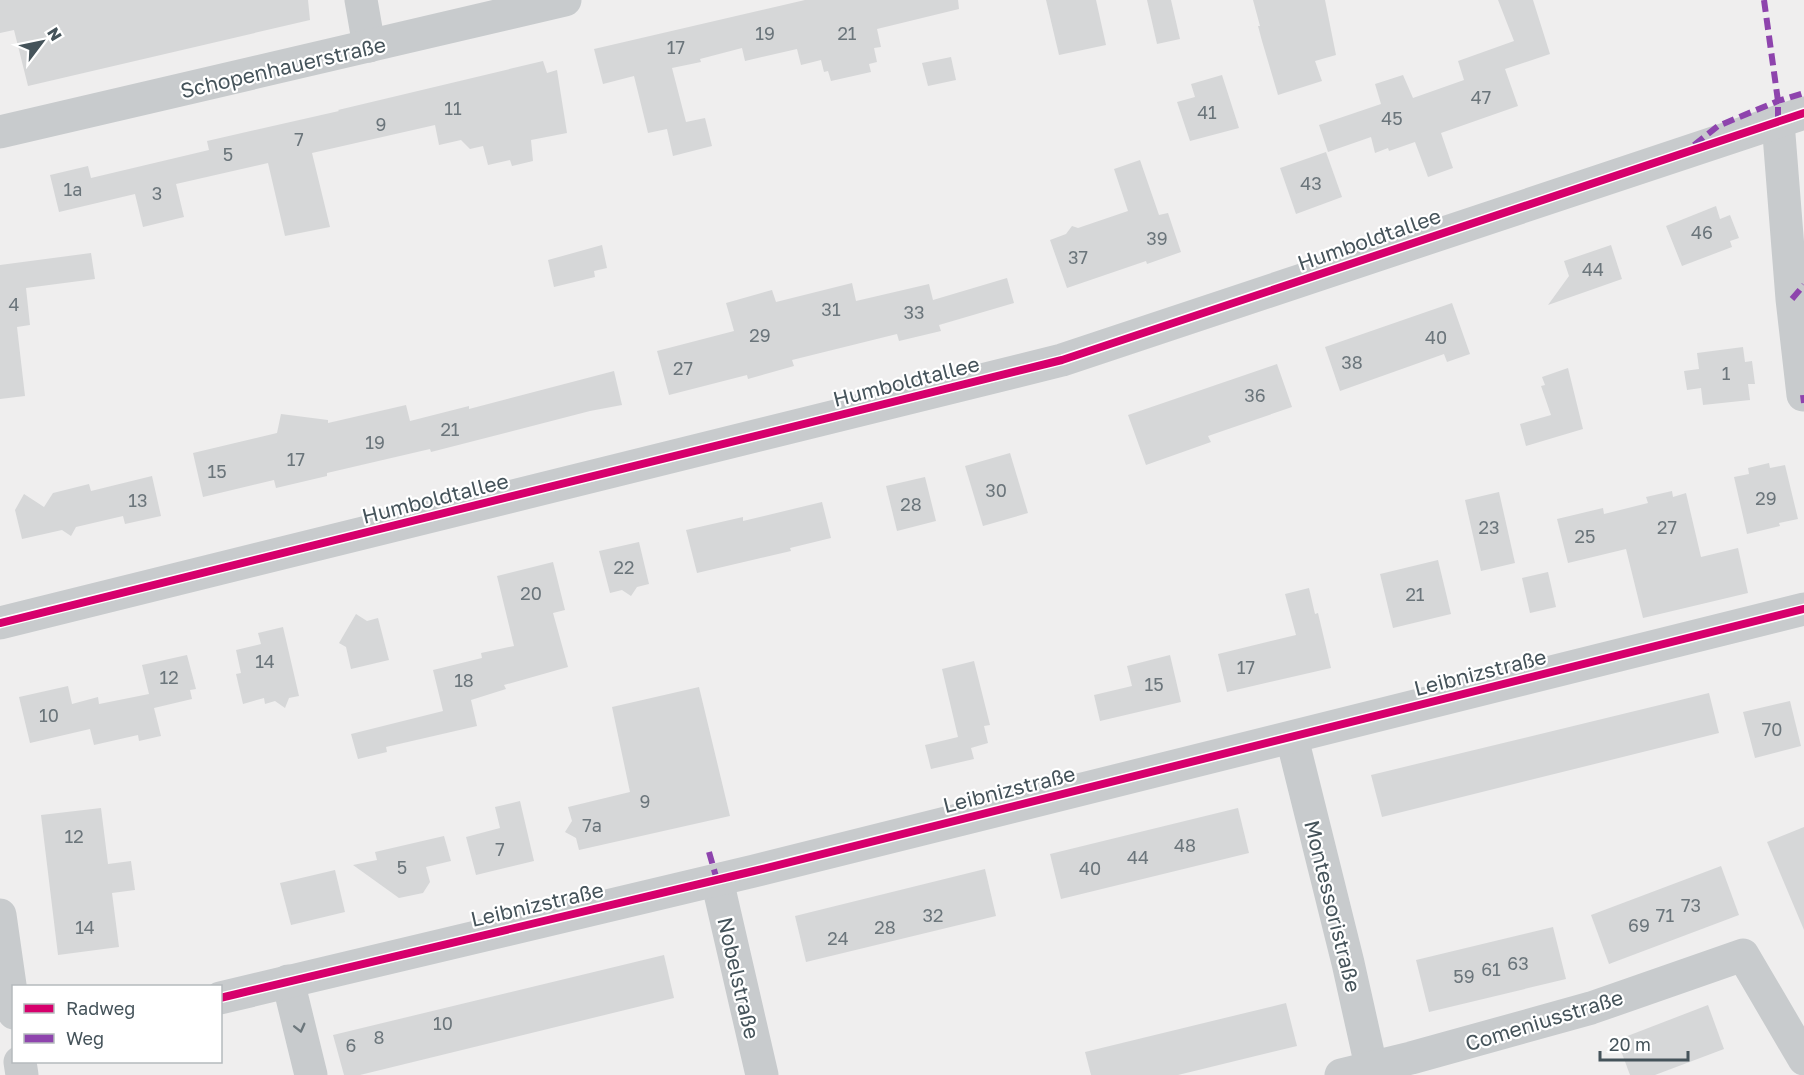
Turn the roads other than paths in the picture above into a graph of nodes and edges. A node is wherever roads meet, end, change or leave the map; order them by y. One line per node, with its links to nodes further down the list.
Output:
1 (361, 0): 3 (street)
2 (566, 0): 3 (street, Schopenhauerstraße)
3 (369, 46): 5 (street, Schopenhauerstraße)
4 (1791, 117): 6 (street); 8 (street, Humboldtallee)
5 (0, 132)
6 (1803, 395)
7 (1804, 609): 9 (street, Leibnizstraße)
8 (0, 623)
9 (1292, 738): 10 (street, Leibnizstraße); 16 (street, Montessoristraße)
10 (717, 880): 12 (street, Leibnizstraße); 18 (street, Nobelstraße)
11 (0, 915): 14 (street)
12 (288, 981): 13 (street, Leibnizstraße); 17 (street, one-way to 17)
13 (222, 998)
14 (12, 999)
15 (1804, 1059): 16 (street, Comeniusstraße)
16 (1362, 1072)
17 (311, 1075)
18 (762, 1075)

